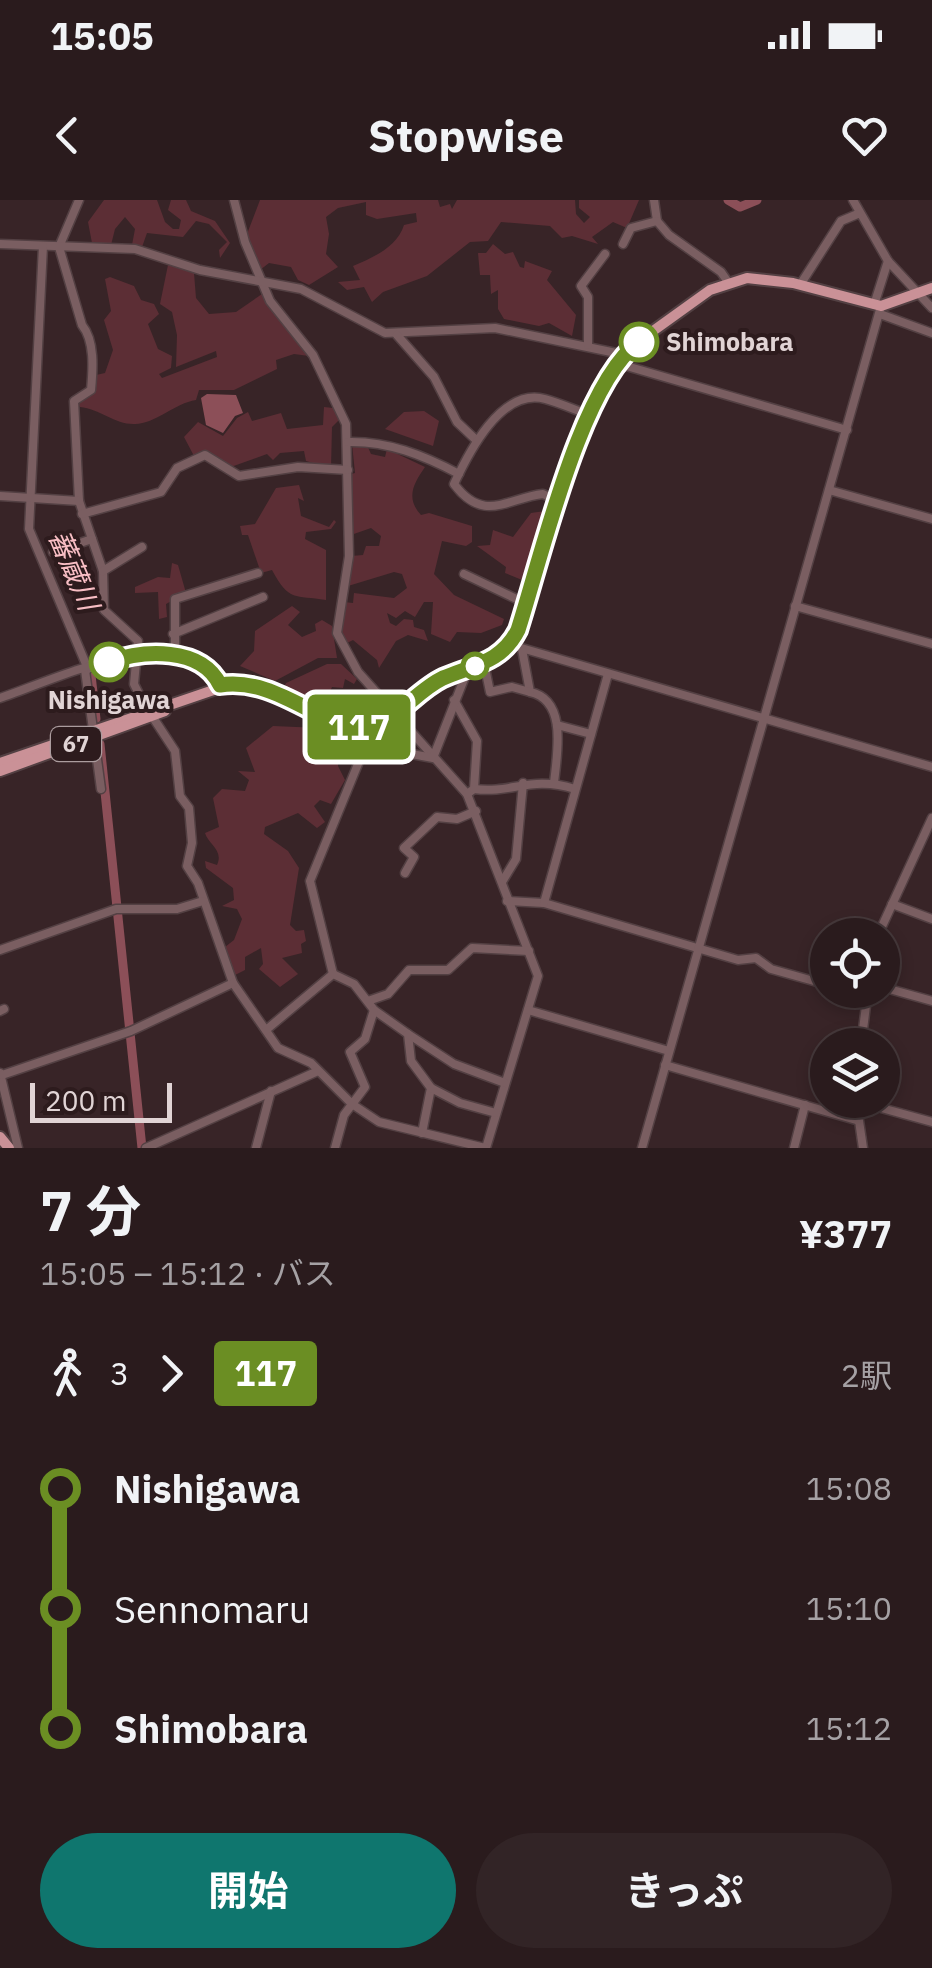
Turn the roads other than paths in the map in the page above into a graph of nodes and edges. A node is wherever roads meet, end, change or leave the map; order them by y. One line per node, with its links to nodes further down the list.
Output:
1 (78, 200): 10 (street)
2 (234, 200): 13 (street)
3 (654, 200): 6 (street)
4 (853, 200): 5 (street)
5 (860, 214): 12 (street); 15 (street)
6 (657, 221): 8 (street); 14 (street)
7 (0, 244): 9 (street)
8 (622, 244)
9 (43, 246): 10 (street); 32 (street)
10 (59, 247): 13 (street); 33 (street)
11 (605, 254): 22 (street)
12 (888, 262): 17 (street); 18 (street)
13 (260, 280): 21 (street); 27 (street)
14 (728, 282): 15 (main road); 23 (main road)
15 (800, 285): 18 (main road)
16 (932, 288): 17 (main road)
17 (918, 296): 18 (main road); 19 (street)
18 (878, 308): 20 (street); 25 (street)
19 (932, 308)
20 (932, 333)
21 (397, 336): 22 (street); 26 (street)
22 (588, 345): 23 (street)
23 (618, 358): 24 (main road); 25 (street)
24 (590, 415): 26 (street); 34 (main road)
25 (847, 430): 30 (street)
26 (476, 439): 29 (street)
27 (348, 442): 28 (street); 29 (street)
28 (348, 470): 35 (street); 60 (street)
29 (459, 474): 34 (street)
30 (829, 490): 36 (street); 45 (street)
31 (0, 496): 32 (street)
32 (32, 498): 33 (street); 52 (street)
33 (79, 500): 35 (street)
34 (560, 502): 44 (main road)
35 (82, 514): 37 (street)
36 (932, 519)
37 (92, 539): 39 (street); 40 (street)
38 (142, 548): 40 (street)
39 (53, 552)
40 (103, 571): 49 (street)
41 (258, 573): 46 (street)
42 (464, 574): 44 (street)
43 (263, 596): 46 (street)
44 (527, 604): 48 (main road)
45 (795, 606): 47 (street); 61 (street)
46 (173, 634): 50 (street)
47 (932, 644)
48 (516, 647): 51 (main road); 54 (street); 56 (street)
49 (139, 652): 50 (street); 52 (street); 59 (street)
50 (175, 656): 55 (street)
51 (484, 663): 53 (main road); 56 (street)
52 (87, 669): 57 (street); 64 (street)
53 (468, 669): 58 (street); 60 (main road)
54 (608, 674): 61 (street); 65 (street)
55 (220, 685): 59 (main road, 67); 63 (main road, 67)
56 (530, 692): 62 (street)
57 (0, 698)
58 (454, 700): 67 (street); 74 (street)
59 (150, 713): 64 (main road, 67); 79 (street)
60 (394, 713): 63 (main road); 67 (street)
61 (763, 719): 69 (street); 85 (street)
62 (557, 725): 65 (street); 71 (street)
63 (364, 727): 66 (street)
64 (94, 733): 68 (main road, 67); 72 (street)
65 (591, 734): 73 (street)
66 (364, 740): 67 (street); 88 (street)
67 (433, 758): 74 (street)
68 (0, 767)
69 (932, 768)
70 (523, 783): 71 (street); 74 (street); 78 (street)
71 (554, 783): 73 (street)
72 (101, 789)
73 (575, 789): 81 (street)
74 (470, 792): 75 (street)
75 (476, 810): 77 (street); 78 (street)
76 (932, 818): 82 (street)
77 (406, 872)
78 (502, 882): 80 (street)
79 (203, 901): 86 (street); 90 (street)
80 (508, 901): 81 (street); 87 (street)
81 (544, 903): 85 (street)
82 (892, 904): 83 (street); 84 (street)
83 (886, 918)
84 (932, 919)
85 (698, 948): 89 (street); 98 (street)
86 (0, 950)
87 (529, 950): 92 (street); 95 (street)
88 (334, 974): 92 (street); 96 (street)
89 (810, 980)
90 (233, 983): 96 (street); 101 (street)
91 (900, 993): 93 (street)
92 (368, 1000): 94 (street)
93 (932, 1001)
94 (374, 1010): 97 (street); 105 (street)
95 (528, 1010): 98 (street); 102 (street)
96 (266, 1030): 100 (street)
97 (408, 1034): 102 (street); 103 (street)
98 (669, 1051): 99 (street)
99 (665, 1066): 106 (street); 119 (street)
100 (318, 1071): 104 (street); 105 (street)
101 (1, 1074): 114 (street)
102 (505, 1083): 107 (street)
103 (431, 1088): 107 (street); 111 (street)
104 (271, 1092): 115 (street); 116 (street)
105 (352, 1104): 111 (street); 117 (street)
106 (804, 1104): 109 (street); 120 (street)
107 (496, 1112): 118 (street)
108 (900, 1113): 110 (street)
109 (856, 1120): 121 (street)
110 (932, 1122)
111 (422, 1133): 118 (street)
112 (0, 1137): 113 (main road)
113 (9, 1148)
114 (18, 1148)
115 (146, 1148)
116 (256, 1148)
117 (335, 1148)
118 (485, 1148)
119 (642, 1148)
120 (794, 1148)
121 (863, 1148)

